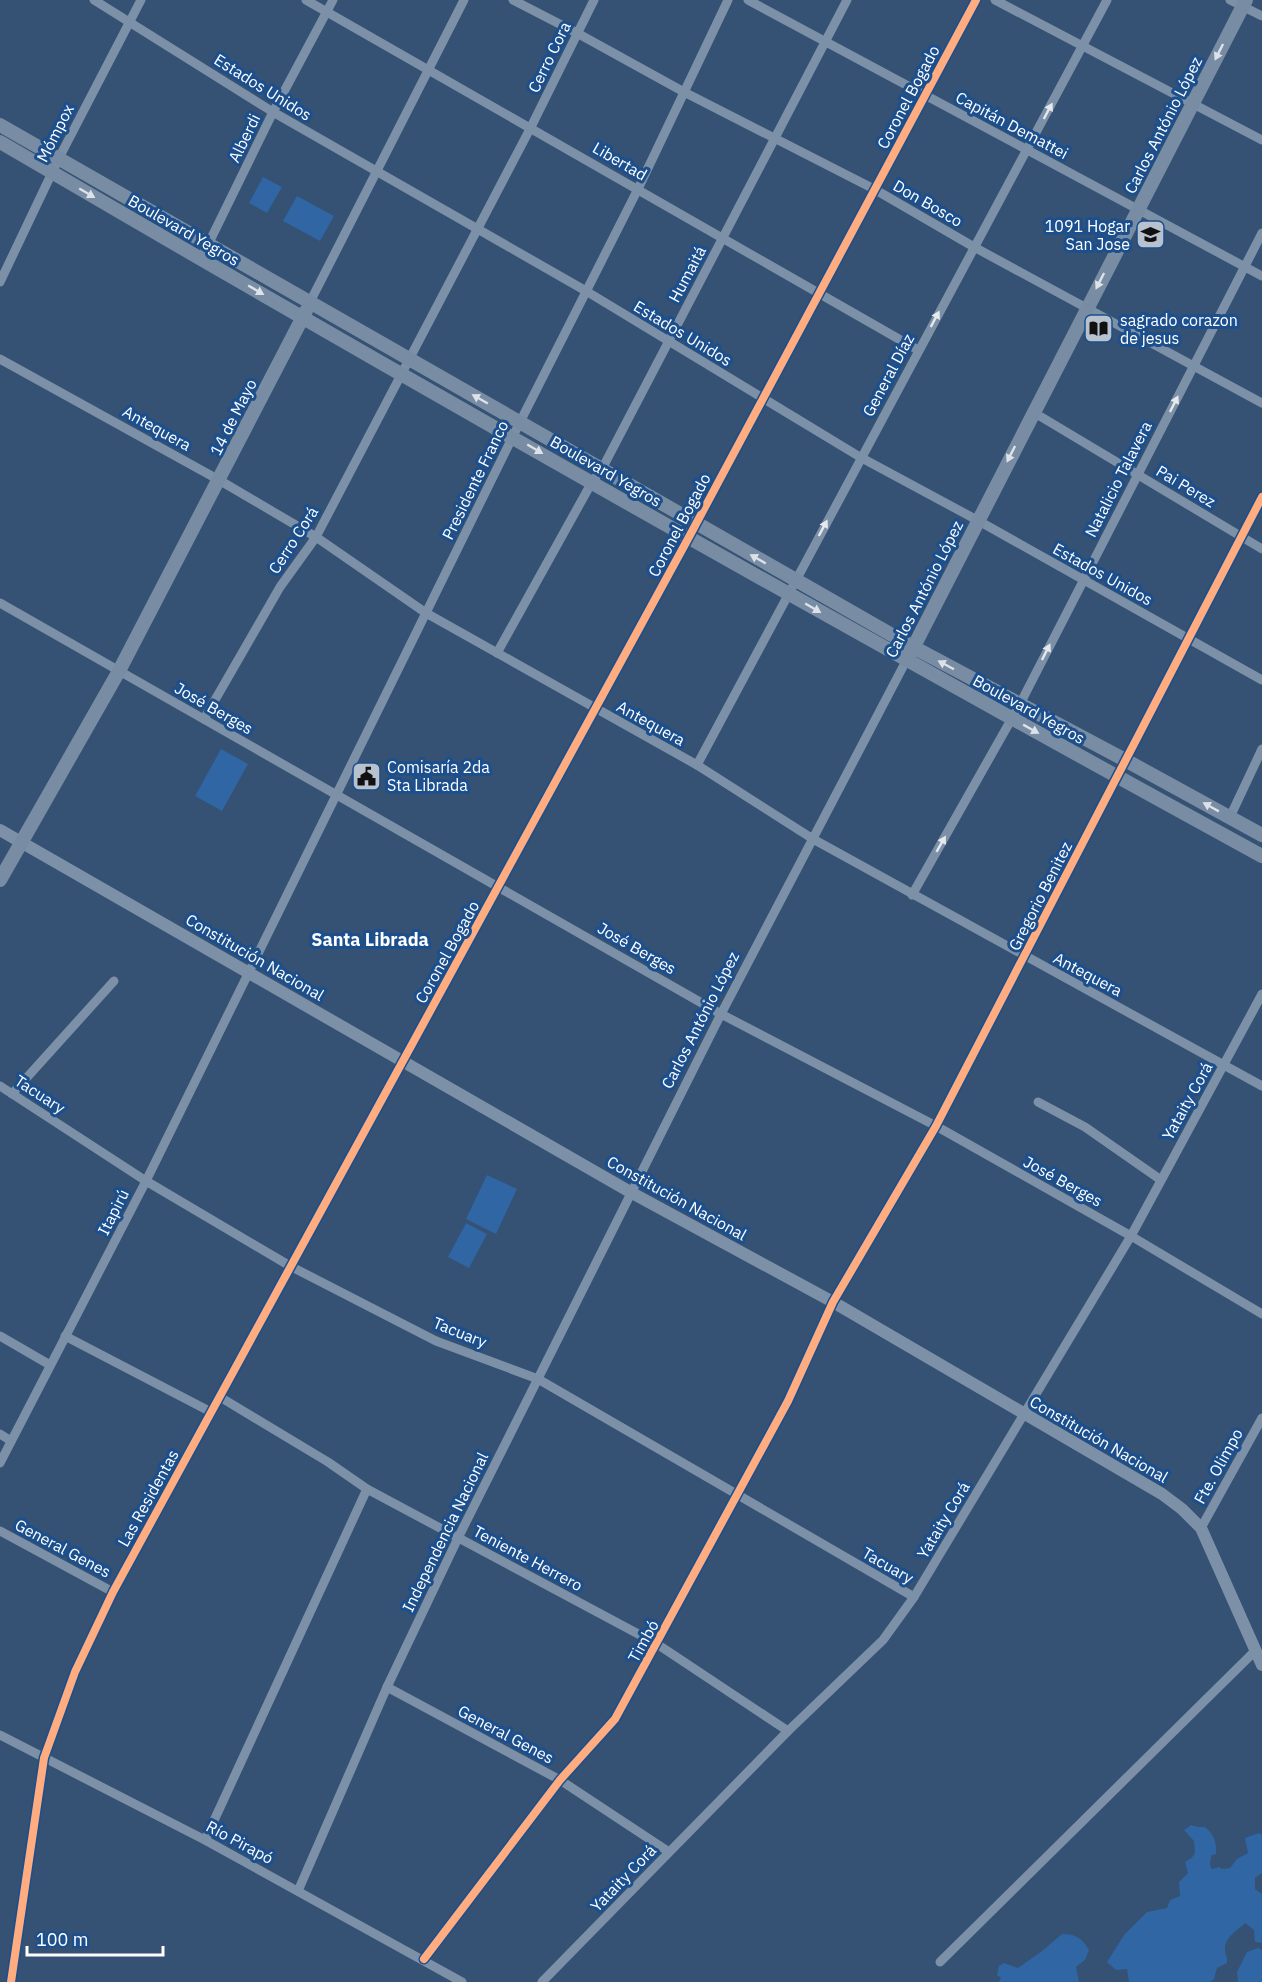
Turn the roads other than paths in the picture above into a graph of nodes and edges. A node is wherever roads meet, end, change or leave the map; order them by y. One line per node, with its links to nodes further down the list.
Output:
1 (93, 0): 17 (street, Estados Unidos)
2 (141, 0): 17 (street, Mómpox)
3 (306, 0): 15 (street, Libertad)
4 (333, 0): 15 (street, Alberdi)
5 (464, 0): 21 (street, 14 de Mayo)
6 (513, 0): 18 (street, Don Bosco)
7 (594, 0): 18 (street, Cerro Cora)
8 (728, 0): 22 (street, Presidente Franco)
9 (748, 0): 19 (street, Capitán Demattei)
10 (847, 0): 19 (street, Humaitá)
11 (976, 0): 23 (street, Coronel Bogado)
12 (995, 0): 20 (street)
13 (1107, 0): 20 (street, General Díaz)
14 (1239, 2): 16 (street); 24 (main road, Carlos António López, one-way to 24)
15 (327, 12): 21 (street, Libertad); 25 (street, Alberdi)
16 (1262, 16)
17 (130, 21): 25 (street, Estados Unidos); 32 (street, Mómpox)
18 (577, 33): 22 (street, Don Bosco); 27 (street, Cerro Cora)
19 (825, 42): 23 (street, Capitán Demattei); 28 (street, Humaitá)
20 (1083, 46): 24 (street); 31 (street, General Díaz, one-way to 20)
21 (428, 70): 27 (street, Libertad); 33 (street, 14 de Mayo)
22 (684, 92): 28 (street, Don Bosco); 35 (street, Presidente Franco)
23 (924, 95): 31 (street, Capitán Demattei); 36 (street, Coronel Bogado)
24 (1192, 104): 29 (street); 37 (main road, Carlos António López)
25 (273, 112): 33 (street, Estados Unidos); 41 (street, Alberdi)
26 (0, 124): 32 (main road, Boulevard Yegros)
27 (531, 127): 35 (street, Libertad); 38 (street, Cerro Cora)
28 (775, 138): 36 (street, Don Bosco); 40 (street, Humaitá)
29 (1262, 140)
30 (0, 142): 34 (main road, Boulevard Yegros)
31 (1026, 150): 37 (street, Capitán Demattei); 42 (street, General Díaz)
32 (59, 158): 34 (street, Mómpox); 41 (main road, Boulevard Yegros)
33 (376, 171): 38 (street, Estados Unidos); 49 (street, 14 de Mayo)
34 (52, 172): 43 (main road, Boulevard Yegros, one-way to 43); 46 (street, Mómpox)
35 (638, 189): 40 (street, Libertad); 47 (street, Presidente Franco)
36 (874, 189): 42 (street, Don Bosco); 48 (street, Coronel Bogado)
37 (1137, 210): 44 (street, Capitán Demattei); 50 (main road, Carlos António López, one-way to 50)
38 (477, 229): 47 (street, Estados Unidos); 55 (street, Cerro Corá)
39 (1262, 233): 44 (street, Natalicio Talavera)
40 (723, 238): 48 (street, Libertad); 52 (street, Humaitá)
41 (209, 244): 43 (street, Alberdi); 49 (main road, Boulevard Yegros)
42 (974, 247): 50 (street, Don Bosco); 53 (street, General Díaz, one-way to 42)
43 (201, 259): 51 (main road, Boulevard Yegros, one-way to 51)
44 (1245, 266): 45 (street, Capitán Demattei); 56 (street, Natalicio Talavera)
45 (1262, 276)
46 (0, 282)
47 (586, 291): 52 (street, Estados Unidos); 61 (street, Presidente Franco)
48 (820, 293): 53 (street, Libertad); 58 (street, Coronel Bogado)
49 (310, 302): 51 (main road, 14 de Mayo); 55 (main road, Boulevard Yegros)
50 (1087, 307): 56 (street, Don Bosco); 60 (main road, Carlos António López)
51 (303, 317): 57 (main road, Boulevard Yegros); 66 (main road, 14 de Mayo)
52 (669, 342): 58 (street, Estados Unidos); 64 (street, Humaitá)
53 (918, 350): 63 (street, General Díaz)
54 (0, 359): 66 (street, Antequera)
55 (410, 359): 57 (street, Cerro Corá); 61 (main road, Boulevard Yegros, one-way to 55)
56 (1194, 365): 59 (street, Don Bosco); 65 (street, Natalicio Talavera, one-way to 56)
57 (402, 373): 62 (main road, Boulevard Yegros); 71 (street, Cerro Corá)
58 (762, 399): 63 (street, Estados Unidos); 70 (street, Coronel Bogado)
59 (1262, 403)
60 (1033, 412): 65 (street, Pai Perez); 69 (main road, Carlos António López, one-way to 69)
61 (520, 422): 62 (street, Presidente Franco); 64 (main road, Boulevard Yegros)
62 (513, 437): 67 (main road, Boulevard Yegros, one-way to 67); 79 (street, Presidente Franco)
63 (860, 457): 69 (street, Estados Unidos); 75 (street, General Díaz, one-way to 63)
64 (602, 469): 67 (street, Humaitá); 70 (main road, Boulevard Yegros)
65 (1138, 474): 73 (street, Pai Perez); 76 (street, Natalicio Talavera)
66 (219, 480): 71 (street, Antequera); 84 (main road, 14 de Mayo)
67 (592, 482): 72 (main road, Boulevard Yegros); 82 (street, Humaitá)
68 (1262, 497): 73 (street, Gregorio Benitez)
69 (977, 520): 76 (street, Estados Unidos); 81 (main road, Carlos António López)
70 (696, 523): 72 (street, Coronel Bogado); 75 (main road, Boulevard Yegros, one-way to 70)
71 (316, 537): 79 (street, Antequera); 88 (street, Cerro Corá)
72 (689, 537): 77 (main road, Boulevard Yegros); 87 (street, Coronel Bogado)
73 (1242, 537): 74 (street, Pai Perez); 80 (street, Gregorio Benitez)
74 (1262, 549)
75 (795, 580): 77 (street, General Díaz); 81 (main road, Boulevard Yegros)
76 (1083, 580): 80 (street, Estados Unidos); 86 (street, Natalicio Talavera, one-way to 76)
77 (788, 593): 83 (main road, Boulevard Yegros, one-way to 83); 92 (street, General Díaz)
78 (0, 603): 84 (street, José Berges)
79 (426, 613): 82 (street, Antequera); 94 (street, Presidente Franco)
80 (1190, 638): 85 (street, Estados Unidos); 91 (street, Gregorio Benitez)
81 (913, 647): 83 (main road, Carlos António López); 86 (main road, Boulevard Yegros, one-way to 81)
82 (497, 653): 87 (street, Antequera)
83 (906, 661): 89 (main road, Boulevard Yegros); 98 (street, Carlos António López)
84 (119, 671): 88 (street, José Berges); 99 (main road, 14 de Mayo)
85 (1262, 680)
86 (1020, 704): 89 (street, Natalicio Talavera); 91 (main road, Boulevard Yegros)
87 (595, 709): 92 (street, Antequera); 102 (street, Coronel Bogado)
88 (204, 719): 94 (street, José Berges)
89 (1012, 719): 93 (main road, Boulevard Yegros, one-way to 93); 103 (street, Natalicio Talavera, one-way to 89)
90 (1262, 749): 95 (street)
91 (1127, 760): 93 (street, Gregorio Benitez); 95 (main road, Boulevard Yegros, one-way to 91)
92 (697, 765): 98 (street, Antequera)
93 (1118, 777): 100 (main road, Boulevard Yegros); 104 (street, Gregorio Benitez)
94 (336, 794): 102 (street, José Berges); 105 (street, Presidente Franco)
95 (1230, 817): 97 (main road, Boulevard Yegros)
96 (0, 830): 99 (street, Constitución Nacional)
97 (1262, 835)
98 (813, 839): 103 (street, Antequera); 108 (street, Carlos António López)
99 (21, 842): 101 (main road, 14 de Mayo); 105 (street, Constitución Nacional)
100 (1262, 856)
101 (0, 880)
102 (498, 886): 108 (street, José Berges); 109 (street, Coronel Bogado)
103 (912, 895): 104 (street, Antequera)
104 (1024, 957): 110 (street, Antequera); 115 (street, Gregorio Benitez)
105 (248, 972): 109 (street, Constitución Nacional); 117 (street, Itapirú)
106 (114, 981): 113 (street)
107 (1262, 994): 110 (street, Yataity Corá)
108 (722, 1014): 115 (street, José Berges); 118 (street, Carlos António López)
109 (402, 1061): 118 (street, Constitución Nacional); 120 (street, Las Residentas)
110 (1223, 1065): 112 (street, Antequera); 116 (street, Yataity Corá)
111 (0, 1086): 113 (street, Tacuary)
112 (1262, 1086)
113 (12, 1094): 117 (street, Tacuary)
114 (1038, 1102): 116 (street)
115 (936, 1126): 119 (street, José Berges); 121 (street, Gregorio Benitez)
116 (1161, 1180): 119 (street, Yataity Corá)
117 (146, 1181): 120 (street, Tacuary); 124 (street, Itapirú)
118 (632, 1193): 121 (street, Constitución Nacional); 126 (street, Independencia Nacional)
119 (1131, 1236): 122 (street, José Berges); 129 (street, Yataity Corá)
120 (290, 1266): 126 (street, Tacuary); 127 (street, Las Residentas)
121 (833, 1302): 129 (street, Constitución Nacional); 135 (street, Timbó)
122 (1262, 1314)
123 (0, 1336): 125 (street)
124 (65, 1336): 125 (street, Itapirú); 128 (street)
125 (50, 1365): 132 (street, Itapirú)
126 (538, 1379): 135 (street, Tacuary); 138 (street, Independencia Nacional)
127 (220, 1397): 128 (street, Las Residentas); 134 (street, Teniente Herrero)
128 (211, 1412): 139 (street, Las Residentas)
129 (1025, 1414): 136 (street, Constitución Nacional); 140 (street, Yataity Corá)
130 (1262, 1418): 136 (street, Fte. Olimpo)
131 (0, 1434): 132 (street)
132 (11, 1441): 133 (street, Itapirú)
133 (0, 1463)
134 (368, 1489): 138 (street, Teniente Herrero); 149 (street)
135 (737, 1495): 140 (street, Tacuary); 141 (street, Timbó)
136 (1201, 1528): 142 (street, Constitución Nacional)
137 (0, 1532): 139 (street, General Genes)
138 (458, 1538): 141 (street, Teniente Herrero); 144 (street, Independencia Nacional)
139 (112, 1592): 147 (street, Las Residentas)
140 (914, 1597): 145 (street, Yataity Corá)
141 (657, 1644): 145 (street, Teniente Herrero); 148 (street, Timbó)
142 (1255, 1651): 143 (street, Constitución Nacional); 153 (street)
143 (1262, 1665)
144 (387, 1687): 148 (street, General Genes); 151 (street, Independencia Nacional)
145 (788, 1731): 150 (street, Yataity Corá)
146 (0, 1735): 147 (street, Río Pirapó)
147 (44, 1758): 149 (street, Río Pirapó); 154 (street, Las Residentas)
148 (560, 1780): 150 (street, General Genes); 152 (street, Timbó)
149 (205, 1840): 151 (street, Río Pirapó)
150 (669, 1852): 156 (street, Yataity Corá)
151 (298, 1891): 152 (street, Río Pirapó)
152 (424, 1959): 155 (street, Río Pirapó)
153 (940, 1962)
154 (11, 1982)
155 (462, 1982)
156 (542, 1982)

